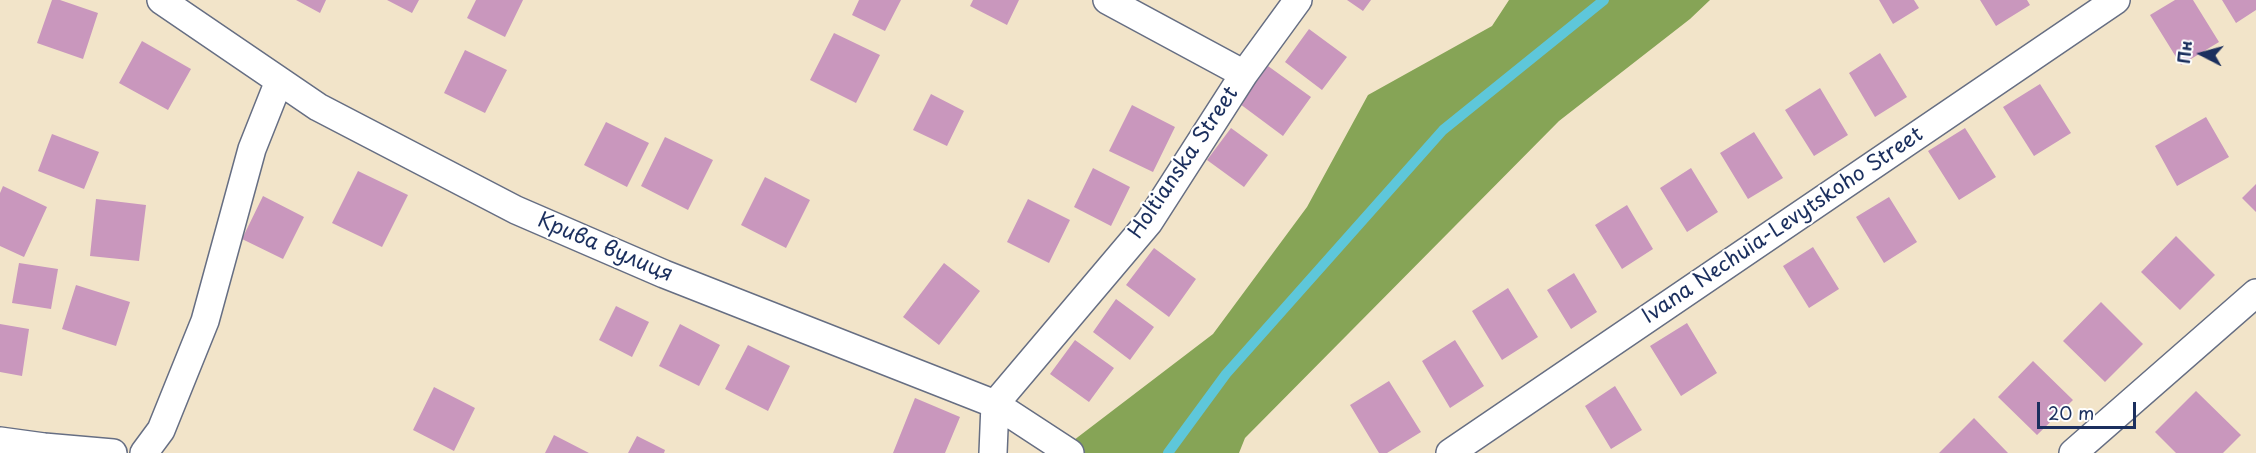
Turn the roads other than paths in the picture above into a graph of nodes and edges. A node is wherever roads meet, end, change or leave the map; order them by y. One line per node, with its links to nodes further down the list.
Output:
1 (161, 0): 6 (street, Крива вулиця)
2 (1107, 0): 5 (street)
3 (1298, 0): 5 (street, Holtianska Street)
4 (2116, 0): 14 (street, Ivana Nechuia-Levytskoho Street)
5 (1244, 74): 8 (street, Holtianska Street)
6 (279, 81): 8 (street, Крива вулиця); 10 (street)
7 (2256, 293): 15 (street)
8 (995, 404): 12 (street); 13 (street, Крива вулиця)
9 (0, 441): 11 (street)
10 (151, 444): 11 (street)
11 (114, 453)
12 (993, 453)
13 (1070, 453)
14 (1450, 453)
15 (2073, 453)

